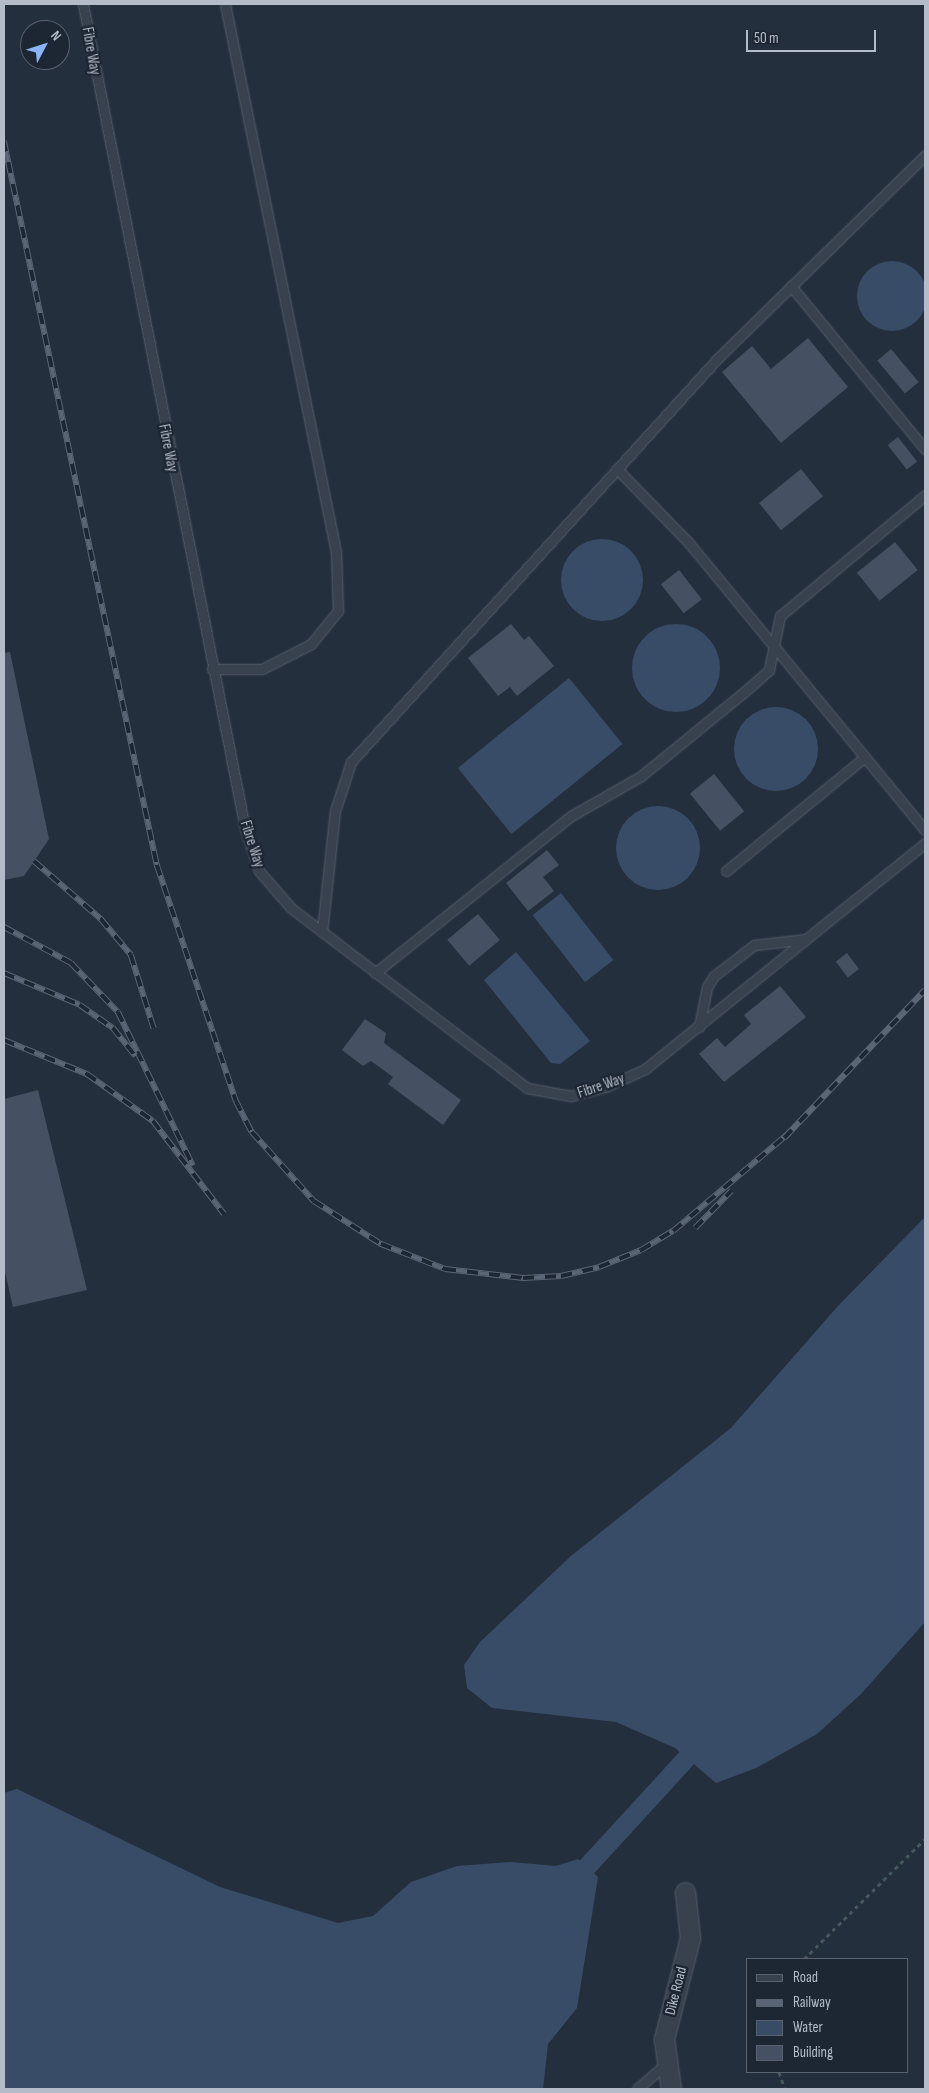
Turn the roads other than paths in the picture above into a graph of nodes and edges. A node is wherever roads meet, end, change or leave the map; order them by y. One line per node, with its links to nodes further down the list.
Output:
1 (83, 4): 9 (lane, Fibre Way)
2 (225, 4): 9 (lane)
3 (925, 155): 4 (lane)
4 (791, 286): 5 (lane); 6 (lane)
5 (925, 449)
6 (619, 471): 8 (lane); 14 (lane)
7 (925, 495): 8 (lane)
8 (774, 643): 10 (lane); 16 (lane)
9 (212, 669): 14 (lane, Fibre Way)
10 (865, 756): 11 (lane); 13 (lane)
11 (925, 830)
12 (925, 843): 15 (lane, Fibre Way)
13 (726, 871)
14 (322, 932): 16 (lane, Fibre Way)
15 (807, 939): 17 (lane, Fibre Way); 17 (lane)
16 (375, 973): 17 (lane, Fibre Way)
17 (699, 1027)
18 (685, 1892): 19 (street, Dike Road)
19 (668, 2063): 20 (lane); 21 (street, Dike Road)
20 (637, 2089)
21 (671, 2089)

